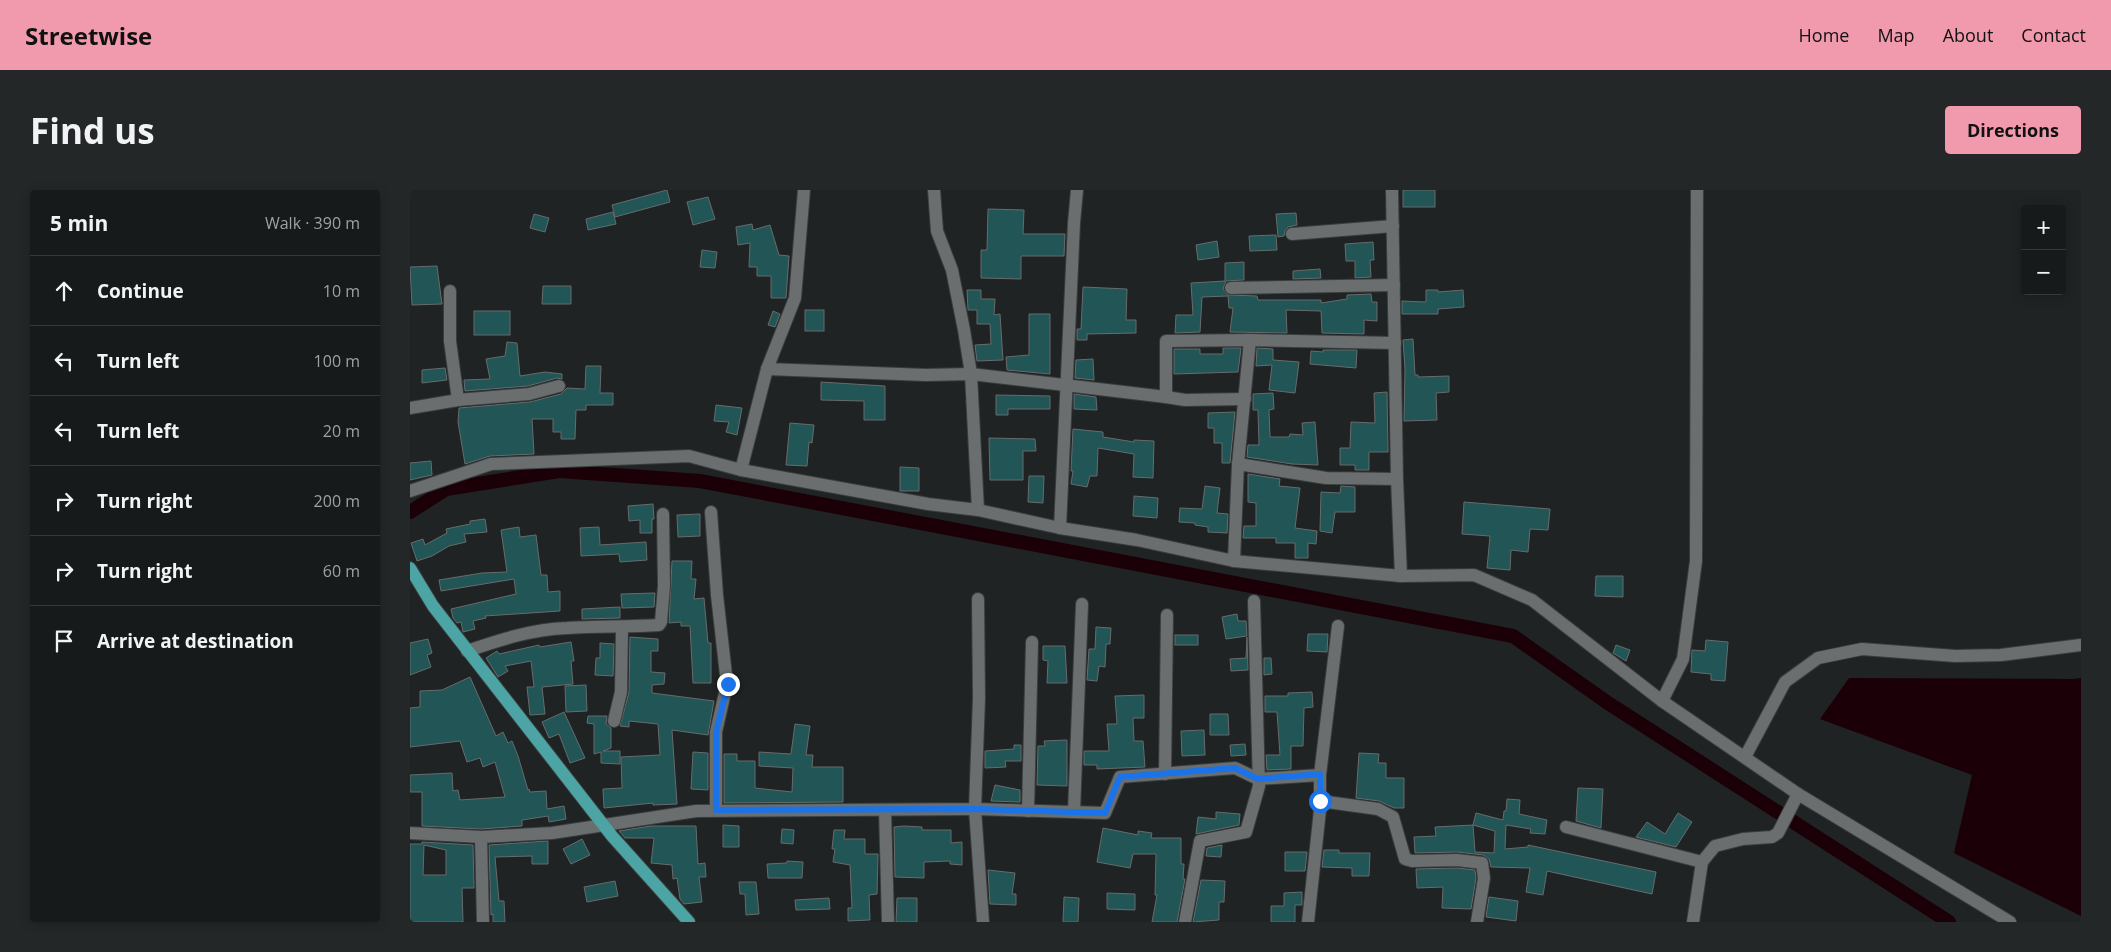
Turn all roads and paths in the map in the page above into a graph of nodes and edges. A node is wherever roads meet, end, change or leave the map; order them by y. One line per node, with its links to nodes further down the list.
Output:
1 (804, 190): 13 (street)
2 (934, 190): 14 (street)
3 (1077, 190): 15 (street)
4 (1392, 190): 6 (street)
5 (1697, 190): 41 (street)
6 (1393, 226): 7 (street); 8 (street)
7 (1292, 234)
8 (1394, 286): 9 (street); 12 (street)
9 (1231, 288)
10 (450, 291): 19 (street)
11 (1250, 340): 12 (street); 17 (street); 18 (street)
12 (1395, 343): 23 (street)
13 (767, 368): 14 (street); 22 (street)
14 (971, 374): 15 (street); 25 (street)
15 (1067, 385): 17 (street); 28 (street)
16 (559, 386): 19 (street)
17 (1166, 397): 18 (street)
18 (1245, 399): 21 (street)
19 (458, 400): 20 (street)
20 (410, 408)
21 (1238, 464): 23 (street); 29 (street)
22 (741, 470): 24 (street); 25 (street)
23 (1397, 479): 31 (street)
24 (410, 491)
25 (978, 510): 28 (street)
26 (711, 512): 50 (street)
27 (663, 514): 37 (street)
28 (1060, 528): 29 (street)
29 (1234, 561): 31 (street)
30 (410, 568): 40 (main road)
31 (1401, 576): 41 (street)
32 (978, 599): 49 (street)
33 (1254, 601): 46 (street)
34 (1082, 604): 53 (street)
35 (1167, 614): 44 (street)
36 (1338, 626): 45 (street)
37 (622, 628): 40 (street); 42 (street)
38 (1032, 642): 52 (street)
39 (2081, 645): 43 (street)
40 (467, 651): 54 (main road)
41 (1662, 701): 43 (street)
42 (614, 721)
43 (1745, 758): 47 (street)
44 (1165, 774): 46 (street); 53 (street)
45 (1320, 774): 46 (street); 48 (street)
46 (1258, 779): 63 (street)
47 (1798, 794): 58 (street); 67 (street)
48 (1320, 801): 64 (street); 65 (street)
49 (975, 809): 51 (street); 52 (street); 62 (street)
50 (716, 810): 51 (street); 54 (street)
51 (885, 810): 61 (street)
52 (1028, 811): 53 (street)
53 (1074, 812)
54 (603, 824): 57 (street); 60 (main road)
55 (1566, 828): 58 (street)
56 (410, 834): 57 (street)
57 (481, 837): 59 (street)
58 (1702, 862): 66 (street)
59 (483, 922)
60 (689, 922)
61 (888, 922)
62 (984, 922)
63 (1185, 922)
64 (1308, 922)
65 (1477, 922)
66 (1693, 922)
67 (2010, 922)

